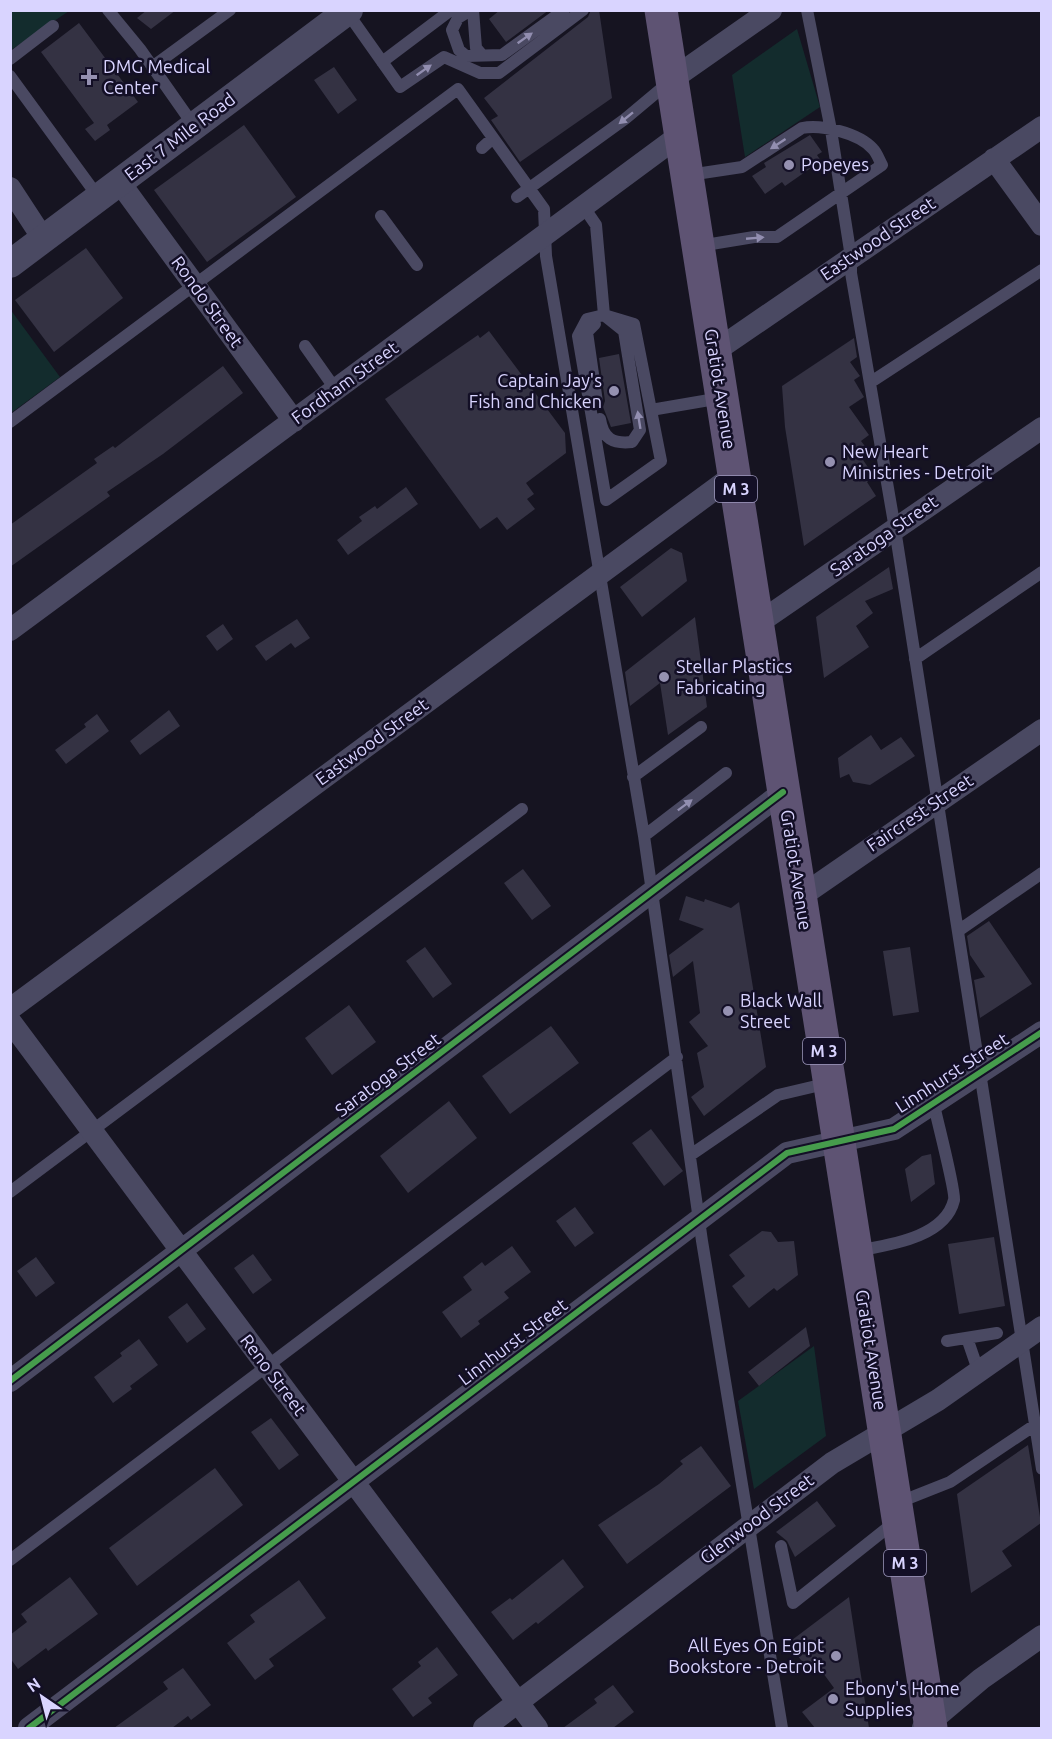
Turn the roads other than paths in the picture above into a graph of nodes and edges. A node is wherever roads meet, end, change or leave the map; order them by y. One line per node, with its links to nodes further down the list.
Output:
1 (108, 10): 15 (lane)
2 (230, 10): 15 (lane)
3 (451, 10): 14 (lane)
4 (472, 10): 12 (lane); 12 (lane)
5 (564, 10): 12 (lane, one-way to 5)
6 (583, 10): 14 (lane, one-way to 6)
7 (661, 10): 17 (main road, Gratiot Avenue / M 3)
8 (771, 10): 17 (street)
9 (807, 10): 20 (lane)
10 (348, 11): 14 (lane); 18 (street, East 7 Mile Road)
11 (53, 26): 13 (lane)
12 (482, 55)
13 (10, 58)
14 (382, 62)
15 (152, 68): 18 (lane)
16 (10, 76): 28 (lane)
17 (671, 80): 21 (main road, Gratiot Avenue / M 3); 27 (lane, one-way to 27)
18 (194, 126): 28 (street, East 7 Mile Road)
19 (1041, 127): 24 (street, Eastwood Street)
20 (831, 130): 25 (lane, one-way to 25); 29 (lane); 29 (lane)
21 (680, 135): 25 (main road, Gratiot Avenue / M 3); 31 (street, Fordham Street)
22 (493, 138): 23 (lane); 27 (lane); 41 (lane)
23 (482, 148)
24 (994, 159): 33 (street); 37 (street, Eastwood Street)
25 (686, 175): 36 (main road, Gratiot Avenue / M 3)
26 (10, 188): 35 (street)
27 (530, 189): 30 (lane); 34 (lane)
28 (109, 190): 35 (street, East 7 Mile Road); 41 (street, Rondo Street)
29 (841, 194): 36 (lane, one-way to 29); 37 (lane)
30 (518, 197)
31 (583, 206): 34 (street, Fordham Street); 42 (lane)
32 (381, 216): 39 (lane)
33 (1041, 225)
34 (545, 235): 46 (street, Fordham Street); 55 (lane)
35 (44, 240): 38 (street, East 7 Mile Road)
36 (698, 247): 44 (main road, Gratiot Avenue / M 3)
37 (851, 257): 44 (street, Eastwood Street); 45 (lane)
38 (10, 264)
39 (417, 265)
40 (1041, 270): 45 (lane)
41 (194, 285): 49 (street, Rondo Street); 50 (lane)
42 (604, 315): 42 (lane, one-way to 42); 48 (lane); 48 (lane)
43 (306, 346): 46 (lane)
44 (714, 352): 47 (main road, Gratiot Avenue / M 3)
45 (871, 382): 53 (lane)
46 (336, 390): 49 (street, Fordham Street)
47 (722, 398): 48 (lane); 52 (main road, Gratiot Avenue / M 3)
48 (651, 410)
49 (294, 421): 57 (street, Fordham Street)
50 (10, 422)
51 (1041, 428): 53 (street, Saratoga Street)
52 (734, 475): 55 (street, Eastwood Street); 56 (main road, Gratiot Avenue / M 3)
53 (895, 529): 56 (street, Saratoga Street); 58 (lane)
54 (1041, 572): 58 (lane)
55 (600, 574): 62 (lane); 71 (street, Eastwood Street)
56 (757, 624): 63 (main road, Gratiot Avenue / M 3)
57 (10, 630)
58 (915, 659): 64 (lane)
59 (701, 727): 62 (lane)
60 (1041, 730): 64 (street, Faircrest Street)
61 (726, 773): 66 (lane, one-way to 61)
62 (633, 777): 66 (lane)
63 (783, 792): 68 (street, Saratoga Street); 69 (main road, Gratiot Avenue / M 3)
64 (937, 802): 69 (street, Faircrest Street); 70 (lane)
65 (522, 809): 78 (lane)
66 (644, 836): 68 (lane)
67 (1041, 873): 70 (lane)
68 (651, 894): 74 (lane); 83 (street, Saratoga Street)
69 (800, 897): 76 (main road, Gratiot Avenue / M 3)
70 (958, 931): 75 (lane)
71 (10, 1009)
72 (10, 1021): 78 (street, Reno Street)
73 (1041, 1032): 75 (street, Linnhurst Street)
74 (677, 1057): 80 (lane); 90 (lane)
75 (979, 1075): 77 (street, Linnhurst Street); 89 (lane)
76 (829, 1083): 79 (main road, Gratiot Avenue / M 3); 80 (lane)
77 (934, 1105): 79 (street, Linnhurst Street); 84 (lane)
78 (92, 1131): 81 (lane); 83 (street, Reno Street)
79 (838, 1142): 82 (street, Linnhurst Street); 84 (main road, Gratiot Avenue / M 3)
80 (692, 1154): 82 (lane)
81 (10, 1192)
82 (700, 1220): 96 (street, Linnhurst Street); 98 (lane)
83 (181, 1251): 90 (street, Reno Street); 92 (street, Saratoga Street)
84 (855, 1252): 94 (main road, Gratiot Avenue / M 3)
85 (1041, 1327): 89 (street, Glenwood Street)
86 (997, 1333): 87 (lane)
87 (967, 1338): 88 (lane); 91 (lane)
88 (947, 1341)
89 (1020, 1341): 91 (street, Glenwood Street); 93 (lane)
90 (266, 1365): 96 (street, Reno Street); 100 (lane)
91 (978, 1370): 94 (street, Glenwood Street)
92 (10, 1381)
93 (1035, 1425): 95 (lane); 97 (lane)
94 (884, 1433): 97 (main road, Gratiot Avenue / M 3); 98 (street, Glenwood Street)
95 (1041, 1469)
96 (353, 1483): 102 (street, Reno Street); 104 (street, Linnhurst Street)
97 (897, 1511): 99 (lane); 103 (main road, Gratiot Avenue / M 3)
98 (749, 1524): 102 (street, Glenwood Street); 107 (lane)
99 (781, 1546)
100 (10, 1560)
101 (1041, 1636): 103 (street)
102 (518, 1702): 105 (street, Glenwood Street); 106 (street, Reno Street)
103 (928, 1726)
104 (29, 1728)
105 (484, 1728)
106 (537, 1728)
107 (783, 1728)

